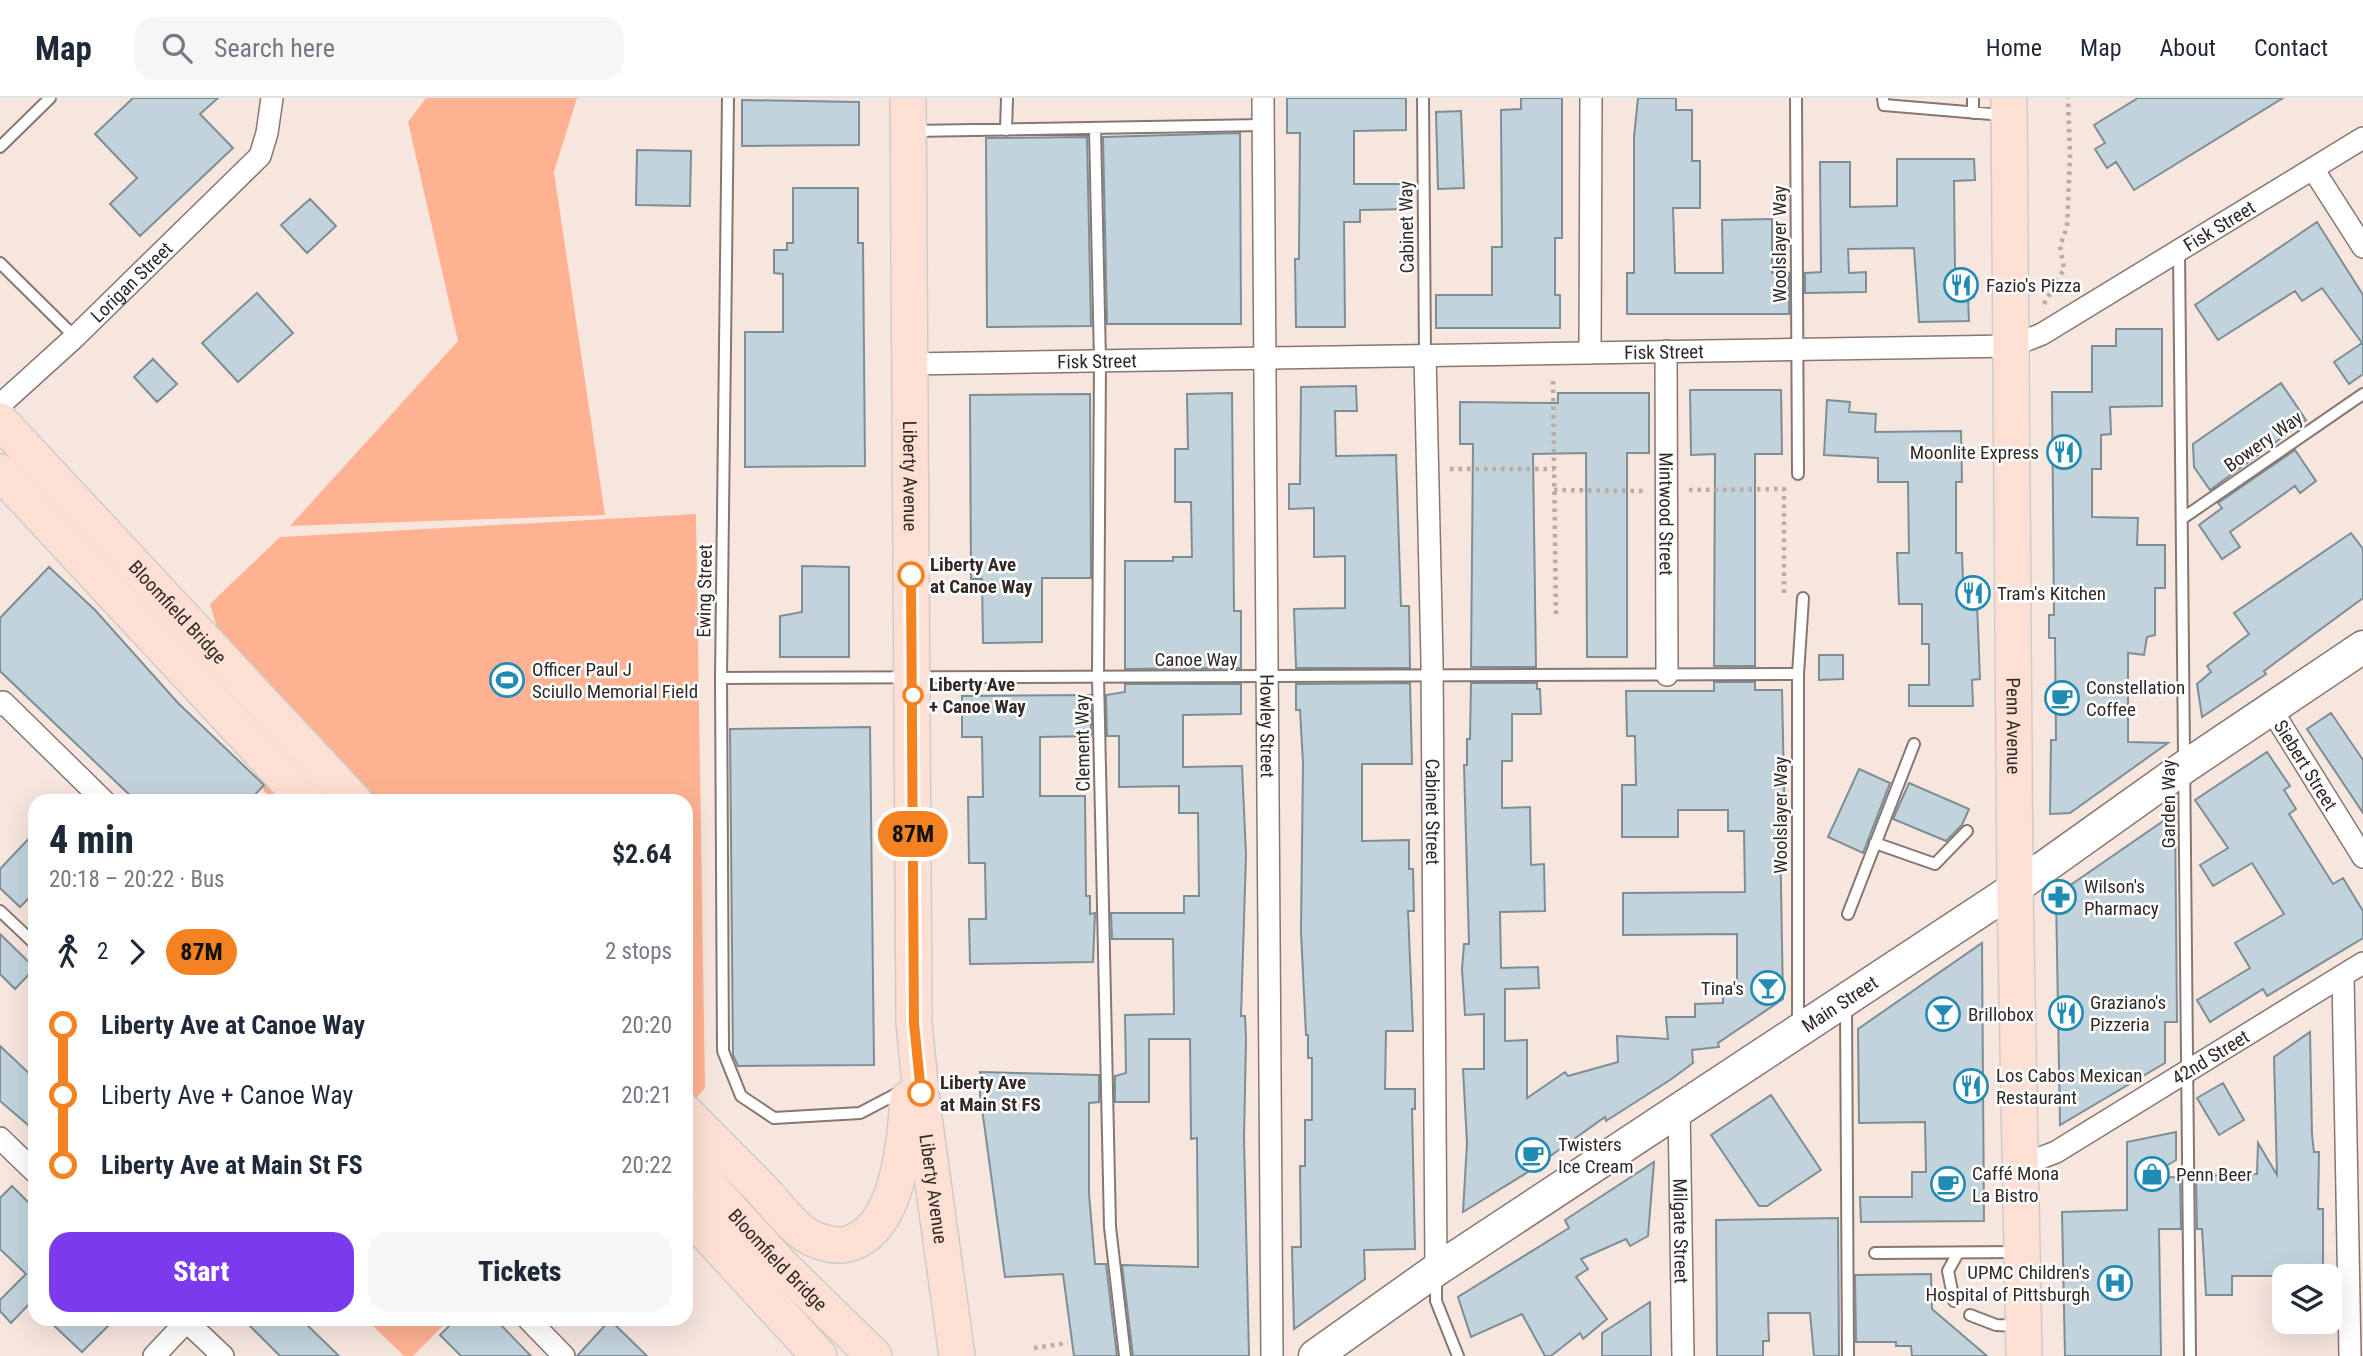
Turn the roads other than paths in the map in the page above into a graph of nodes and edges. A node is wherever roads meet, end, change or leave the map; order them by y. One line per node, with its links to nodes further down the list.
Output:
1 (50, 98): 19 (lane)
2 (272, 98): 24 (street, Lorigan Street)
3 (728, 98): 47 (lane, Ewing Street)
4 (1007, 98): 17 (lane)
5 (1263, 98): 15 (street, Howley Street)
6 (1423, 98): 29 (lane, Cabinet Way)
7 (1591, 98): 28 (street)
8 (1796, 98): 26 (lane, Woolslayer Way)
9 (1884, 98): 11 (lane)
10 (1973, 98): 13 (lane)
11 (1936, 104): 13 (lane)
12 (2009, 107): 13 (lane); 25 (main road, Penn Avenue)
13 (1973, 113)
14 (908, 115): 17 (lane); 32 (main road, Liberty Avenue)
15 (1263, 125): 16 (lane); 30 (street, Howley Street)
16 (1096, 129): 17 (lane); 31 (lane, Clement Way)
17 (1006, 130)
18 (2363, 138): 20 (street, Fisk Street)
19 (0, 147)
20 (2313, 169): 21 (street); 22 (street, Fisk Street)
21 (2363, 247)
22 (2179, 252): 25 (street, Fisk Street); 38 (lane, Garden Way)
23 (0, 263): 24 (lane)
24 (75, 337): 34 (street, Lorigan Street)
25 (2012, 346): 26 (street, Fisk Street); 58 (main road, Penn Avenue)
26 (1797, 349): 27 (street, Fisk Street); 37 (lane, Woolslayer Way)
27 (1666, 351): 28 (street, Fisk Street); 42 (street, Mintwood Street)
28 (1590, 353): 29 (street, Fisk Street)
29 (1425, 355): 30 (street, Fisk Street); 44 (street, Cabinet Street)
30 (1265, 358): 31 (street, Fisk Street); 43 (street, Howley Street)
31 (1100, 360): 32 (street, Fisk Street); 46 (lane, Clement Way)
32 (908, 364): 45 (main road, Liberty Avenue)
33 (2363, 394): 38 (lane, Bowery Way)
34 (0, 405)
35 (0, 421): 54 (main road, Bloomfield Bridge)
36 (0, 472): 53 (main road, Bloomfield Bridge)
37 (1798, 474)
38 (2183, 518): 51 (lane, Garden Way)
39 (1802, 598): 41 (lane, Woolslayer Way)
40 (2363, 648): 49 (main road, Main Street)
41 (1798, 674): 42 (lane, Canoe Way); 65 (lane, Woolslayer Way)
42 (1667, 675): 44 (lane, Canoe Way)
43 (1267, 676): 44 (lane, Canoe Way); 46 (lane, Canoe Way); 94 (street, Howley Street)
44 (1432, 676): 78 (street, Cabinet Street)
45 (913, 677): 46 (lane, Canoe Way); 47 (lane, Canoe Way); 67 (main road, Liberty Avenue)
46 (1098, 677): 93 (lane, Clement Way)
47 (721, 678): 67 (lane, Ewing Street)
48 (1, 704): 52 (street)
49 (2271, 709): 51 (main road, Main Street); 57 (street, Siebert Street)
50 (1914, 744): 56 (lane)
51 (2186, 766): 58 (main road, Main Street); 66 (lane, Garden Way)
52 (97, 794)
53 (299, 794)
54 (348, 794)
55 (1967, 831): 56 (lane)
56 (1875, 843): 60 (lane)
57 (2363, 858)
58 (2014, 888): 64 (main road, Main Street); 72 (main road, Penn Avenue)
59 (0, 911): 61 (lane)
60 (1847, 915)
61 (28, 937)
62 (2363, 963): 63 (street, 42nd Street)
63 (2343, 976): 66 (street, 42nd Street); 100 (street)
64 (1846, 998): 65 (main road, Main Street); 98 (lane)
65 (1798, 1031): 68 (main road, Main Street)
66 (2185, 1074): 72 (street, 42nd Street); 99 (lane, Garden Way)
67 (915, 1083): 69 (main road); 92 (main road, Liberty Avenue)
68 (1679, 1107): 78 (main road, Main Street); 97 (street, Milgate Street)
69 (693, 1119)
70 (0, 1138): 71 (street)
71 (28, 1165)
72 (2020, 1166): 75 (main road, Penn Avenue)
73 (693, 1169): 91 (main road, Bloomfield Bridge)
74 (693, 1218): 80 (main road, Bloomfield Bridge)
75 (2022, 1252): 77 (lane); 85 (main road, Penn Avenue)
76 (1875, 1253): 77 (lane)
77 (1958, 1253): 79 (lane)
78 (1436, 1270): 95 (main road, Main Street); 96 (lane)
79 (1954, 1301)
80 (773, 1306): 89 (main road); 90 (main road, Bloomfield Bridge)
81 (1970, 1315): 85 (lane)
82 (181, 1326): 86 (street)
83 (192, 1326): 87 (street)
84 (535, 1326): 88 (street)
85 (2023, 1341)
86 (154, 1356)
87 (223, 1356)
88 (564, 1356)
89 (804, 1356)
90 (819, 1356)
91 (874, 1356)
92 (957, 1356)
93 (1125, 1356)
94 (1272, 1356)
95 (1314, 1356)
96 (1458, 1356)
97 (1683, 1356)
98 (1848, 1356)
99 (2190, 1356)
100 (2350, 1356)

